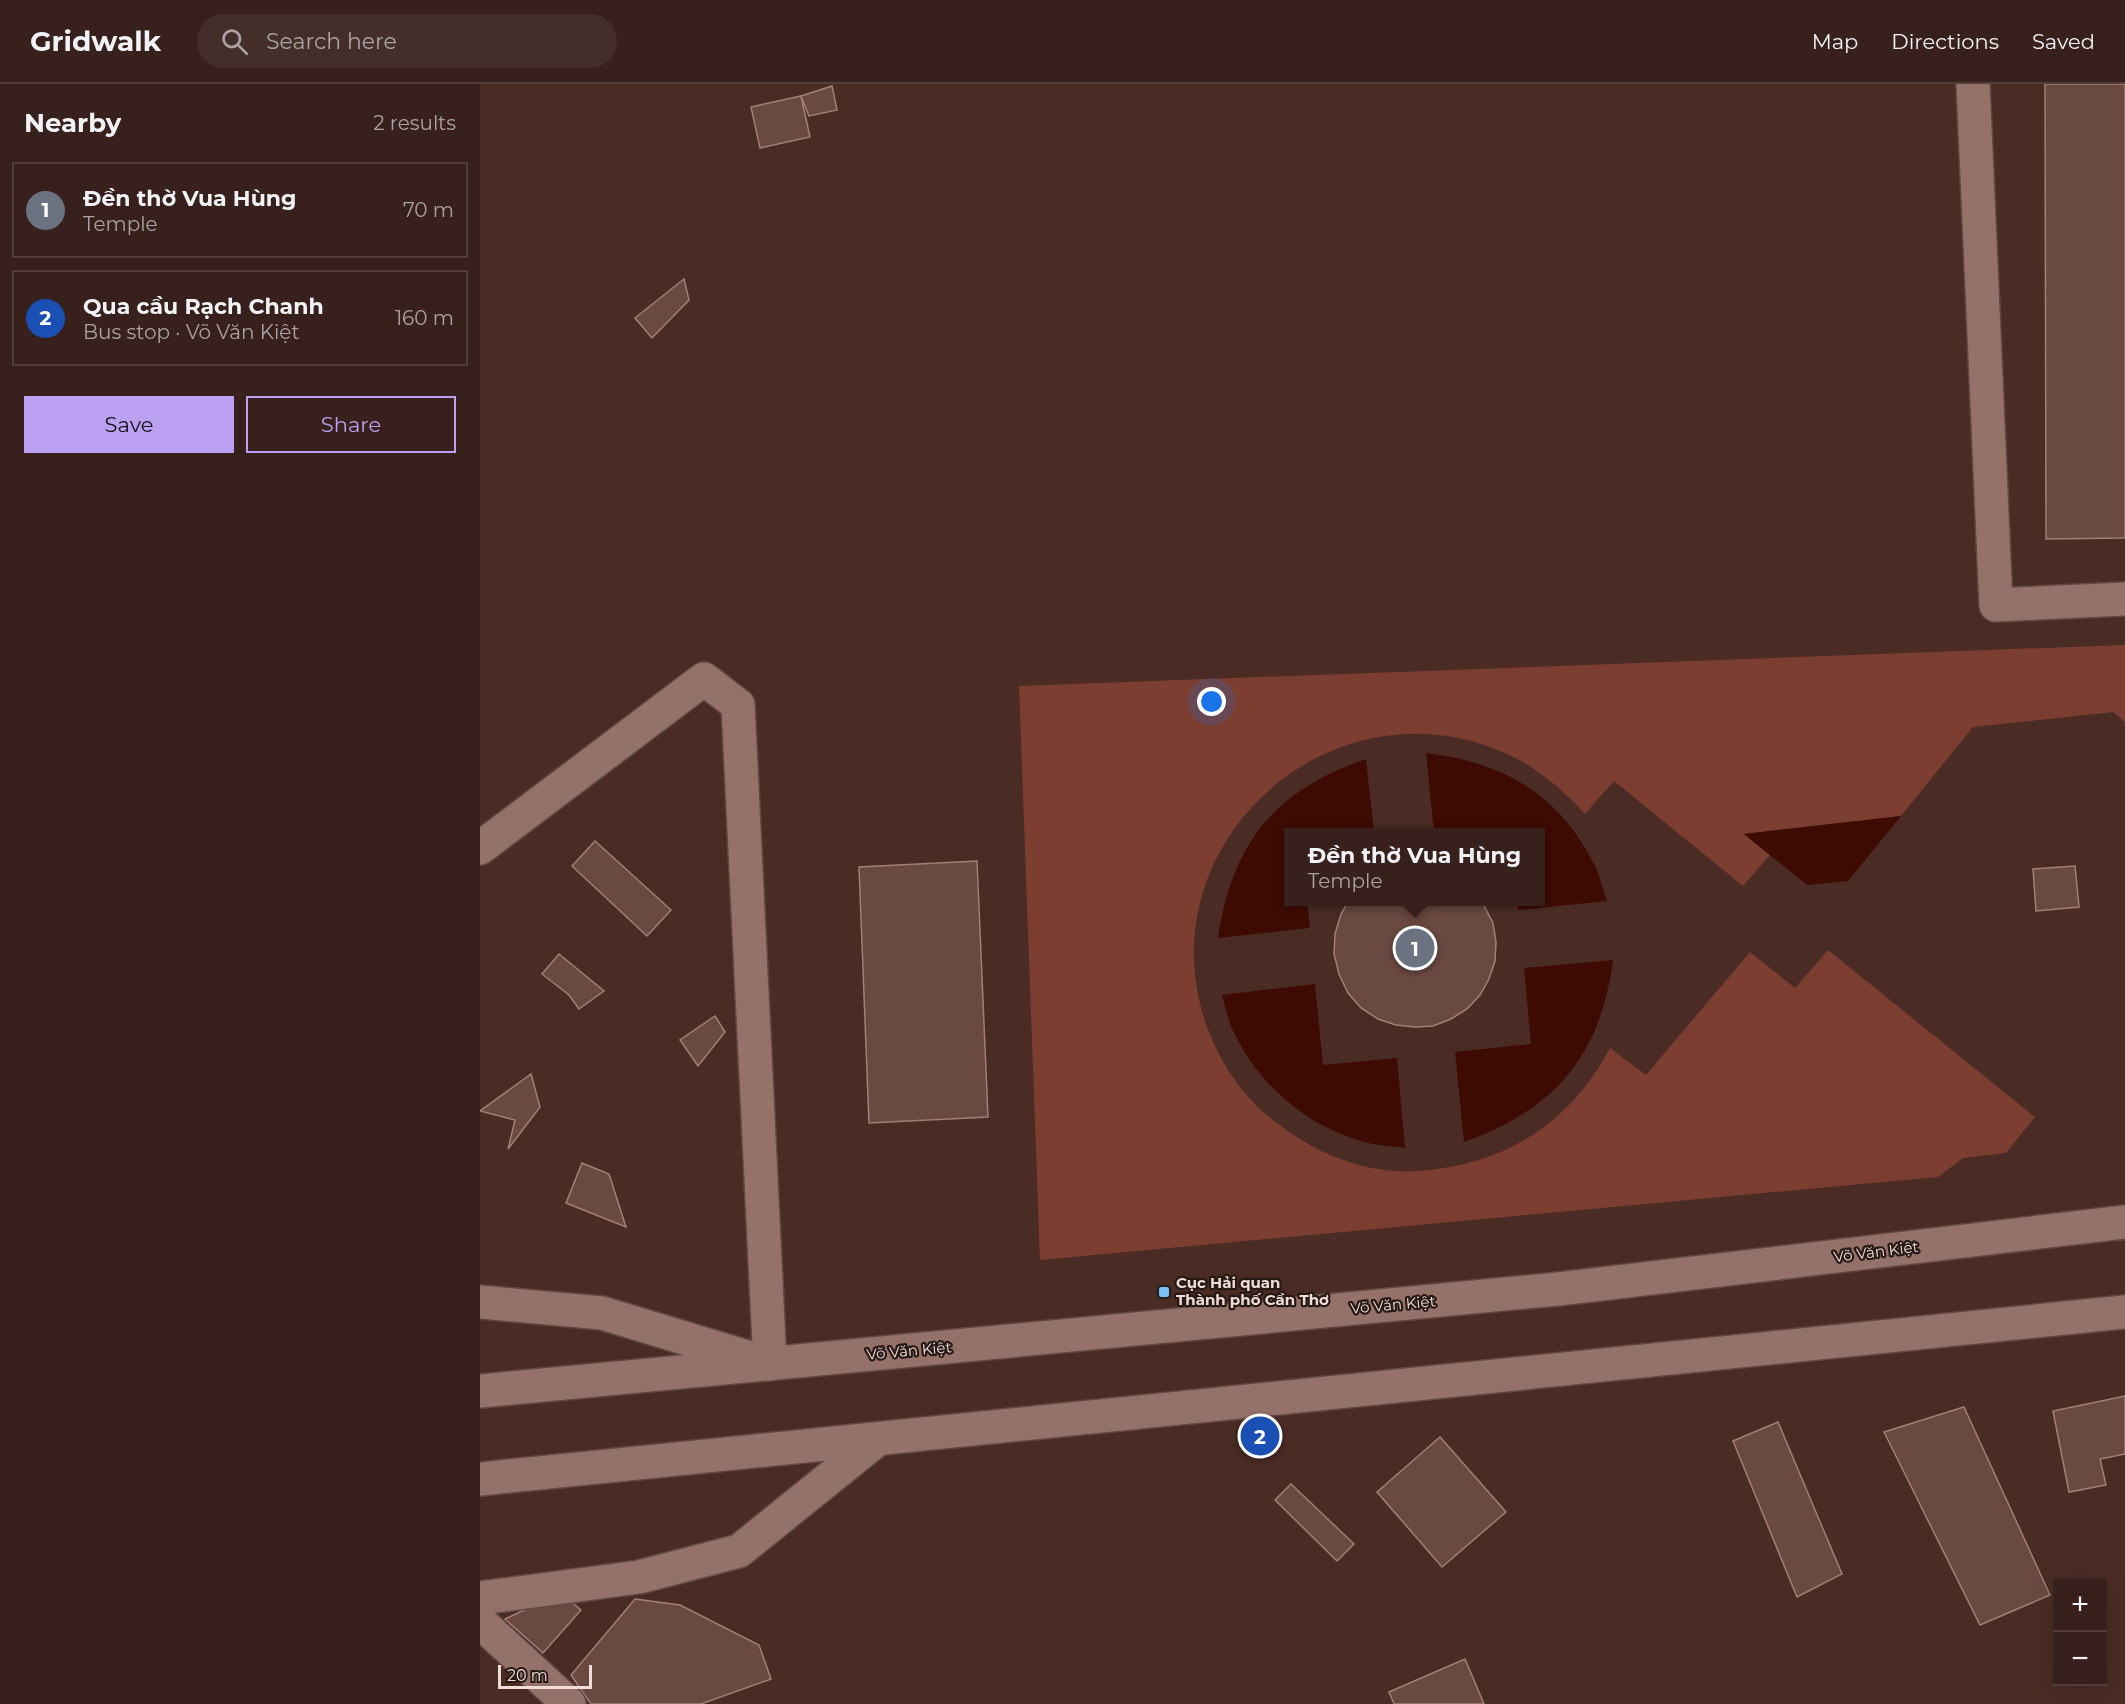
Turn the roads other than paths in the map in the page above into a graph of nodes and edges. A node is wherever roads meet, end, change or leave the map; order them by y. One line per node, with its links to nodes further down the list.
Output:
1 (1973, 84): 2 (main road)
2 (2125, 600)
3 (480, 848): 7 (main road)
4 (2125, 1222): 7 (main road, Võ Văn Kiệt)
5 (480, 1302): 7 (main road)
6 (2125, 1312): 9 (main road)
7 (770, 1364): 8 (main road, Võ Văn Kiệt)
8 (480, 1391)
9 (878, 1439): 10 (main road); 11 (main road)
10 (480, 1479)
11 (480, 1598)
12 (480, 1622): 13 (main road)
13 (569, 1704)

